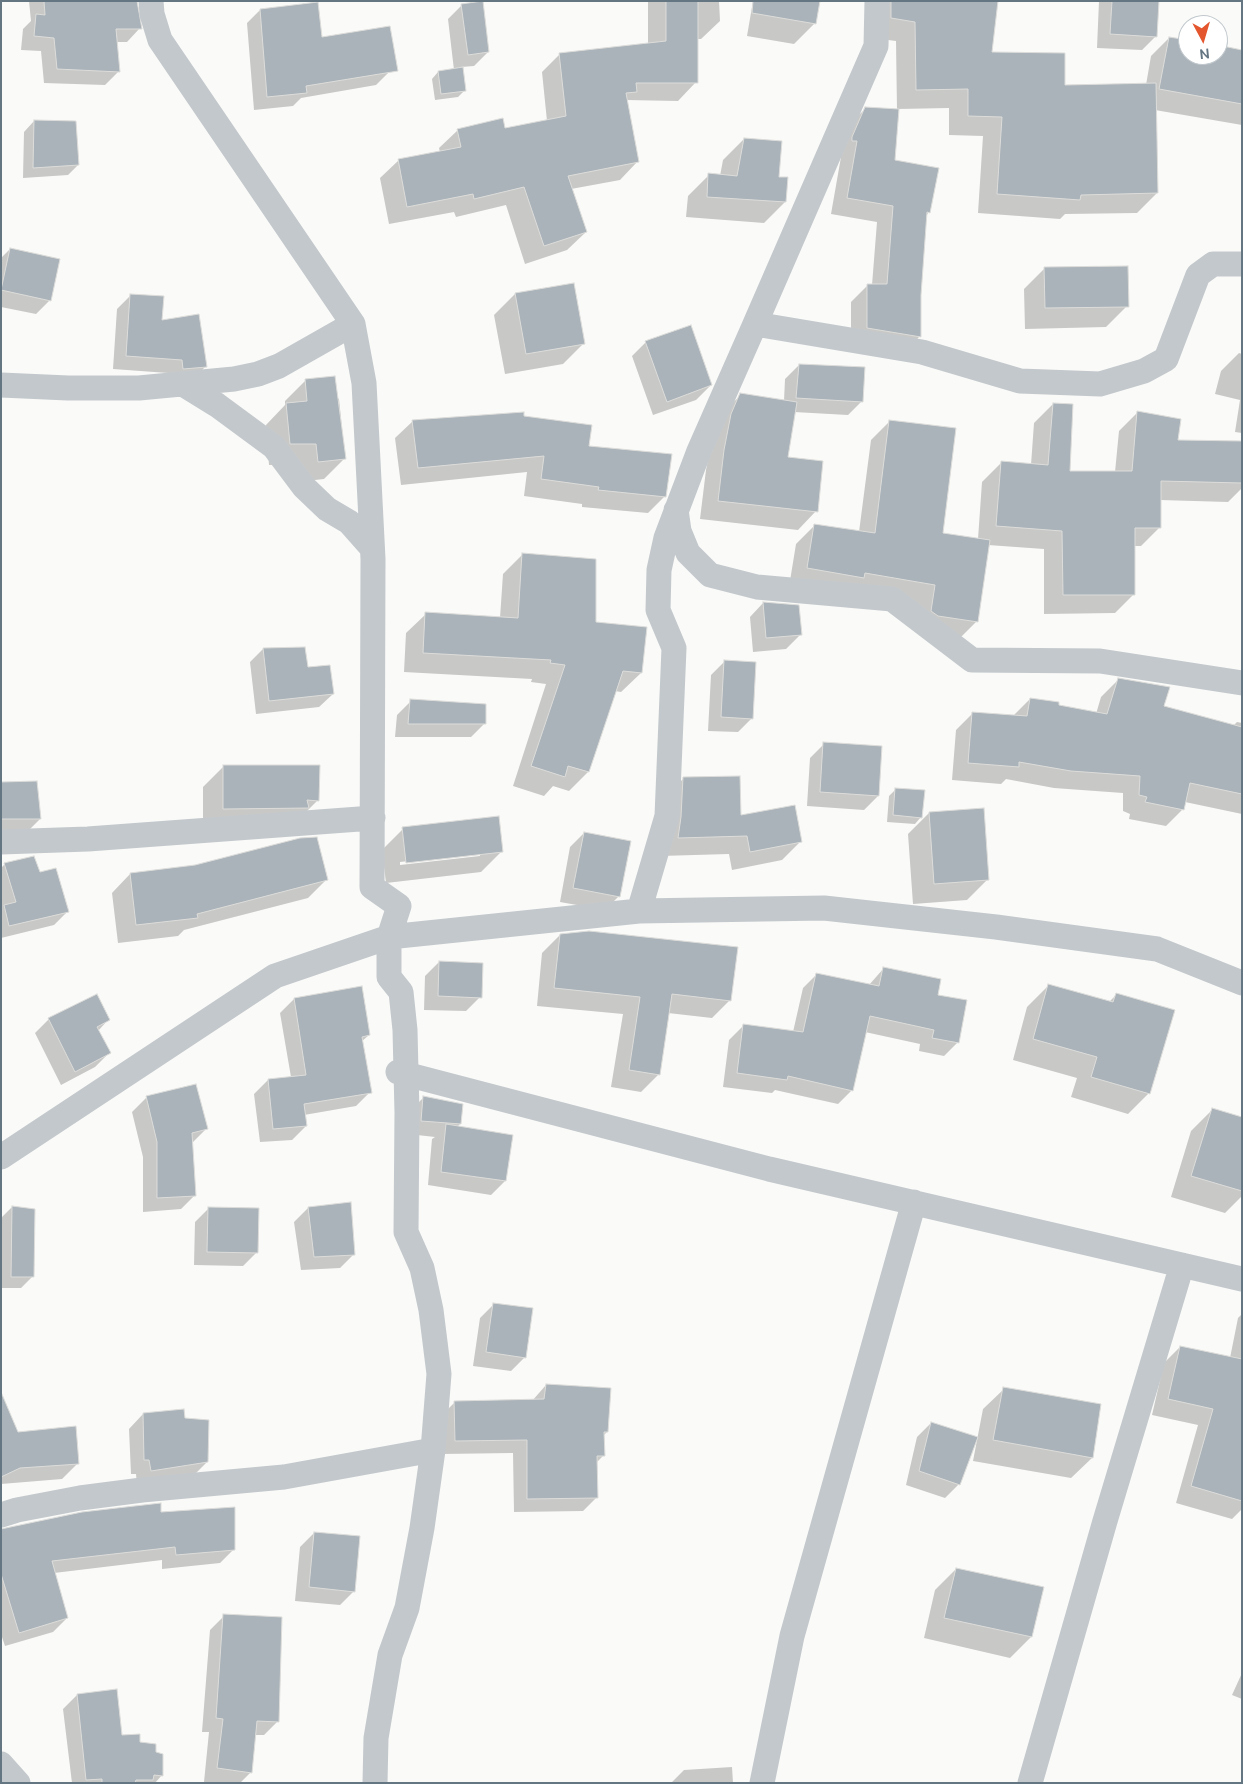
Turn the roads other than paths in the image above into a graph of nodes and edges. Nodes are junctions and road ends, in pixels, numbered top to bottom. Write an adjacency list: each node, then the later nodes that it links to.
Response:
1 (151, 1): 4 (street)
2 (877, 1): 5 (street)
3 (1242, 264): 5 (street)
4 (353, 324): 6 (street); 9 (street)
5 (755, 324): 8 (street)
6 (182, 384): 7 (street); 9 (street)
7 (1, 385)
8 (676, 510): 10 (street); 13 (street)
9 (372, 548): 11 (street)
10 (1242, 683)
11 (373, 818): 12 (street); 14 (street)
12 (1, 842)
13 (639, 911): 14 (street); 15 (street)
14 (389, 937): 16 (street); 17 (street)
15 (1242, 983)
16 (402, 1073): 18 (street); 21 (street)
17 (1, 1157)
18 (914, 1202): 19 (street); 26 (street)
19 (1182, 1265): 20 (street); 27 (street)
20 (1242, 1279)
21 (433, 1450): 22 (street); 25 (street)
22 (1, 1515)
23 (1, 1764): 24 (street)
24 (18, 1783)
25 (375, 1783)
26 (762, 1783)
27 (1030, 1783)

